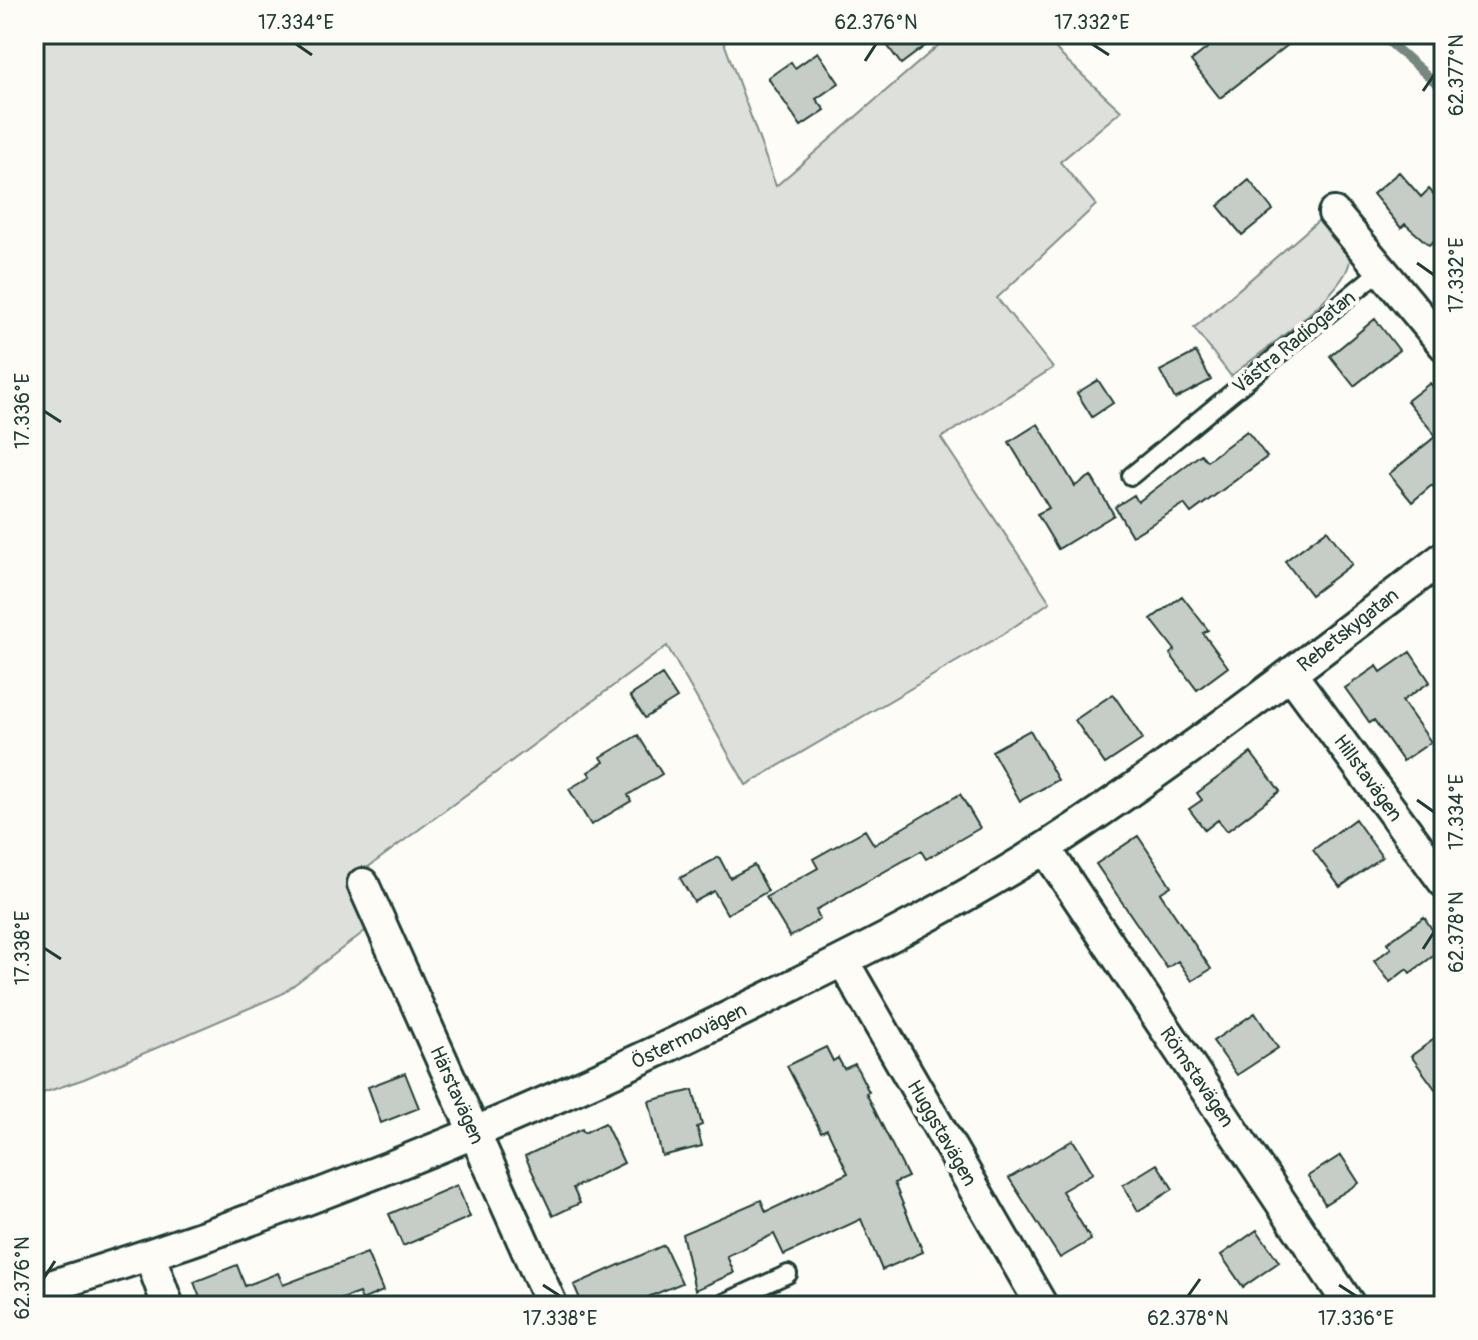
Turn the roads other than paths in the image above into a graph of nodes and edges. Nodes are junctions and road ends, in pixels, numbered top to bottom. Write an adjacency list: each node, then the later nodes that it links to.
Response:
1 (1334, 213): 2 (street)
2 (1381, 270): 3 (street); 4 (lane, Västra Radiogatan)
3 (1444, 345)
4 (1131, 476)
5 (1444, 557): 6 (street, Rebetskygatan)
6 (1291, 674): 7 (street, Östermovägen); 8 (street, Hillstavägen)
7 (1045, 848): 10 (street, Östermovägen); 19 (street, Römstavägen)
8 (1444, 882)
9 (363, 884): 11 (street, Härstavägen)
10 (843, 961): 11 (street, Östermovägen); 18 (street, Huggstavägen)
11 (475, 1135): 12 (street, Östermovägen); 16 (street, Härstavägen)
12 (150, 1256): 14 (street, Östermovägen); 15 (street)
13 (788, 1274): 17 (lane)
14 (34, 1291)
15 (168, 1306)
16 (552, 1306)
17 (717, 1306)
18 (1042, 1306)
19 (1350, 1306)

